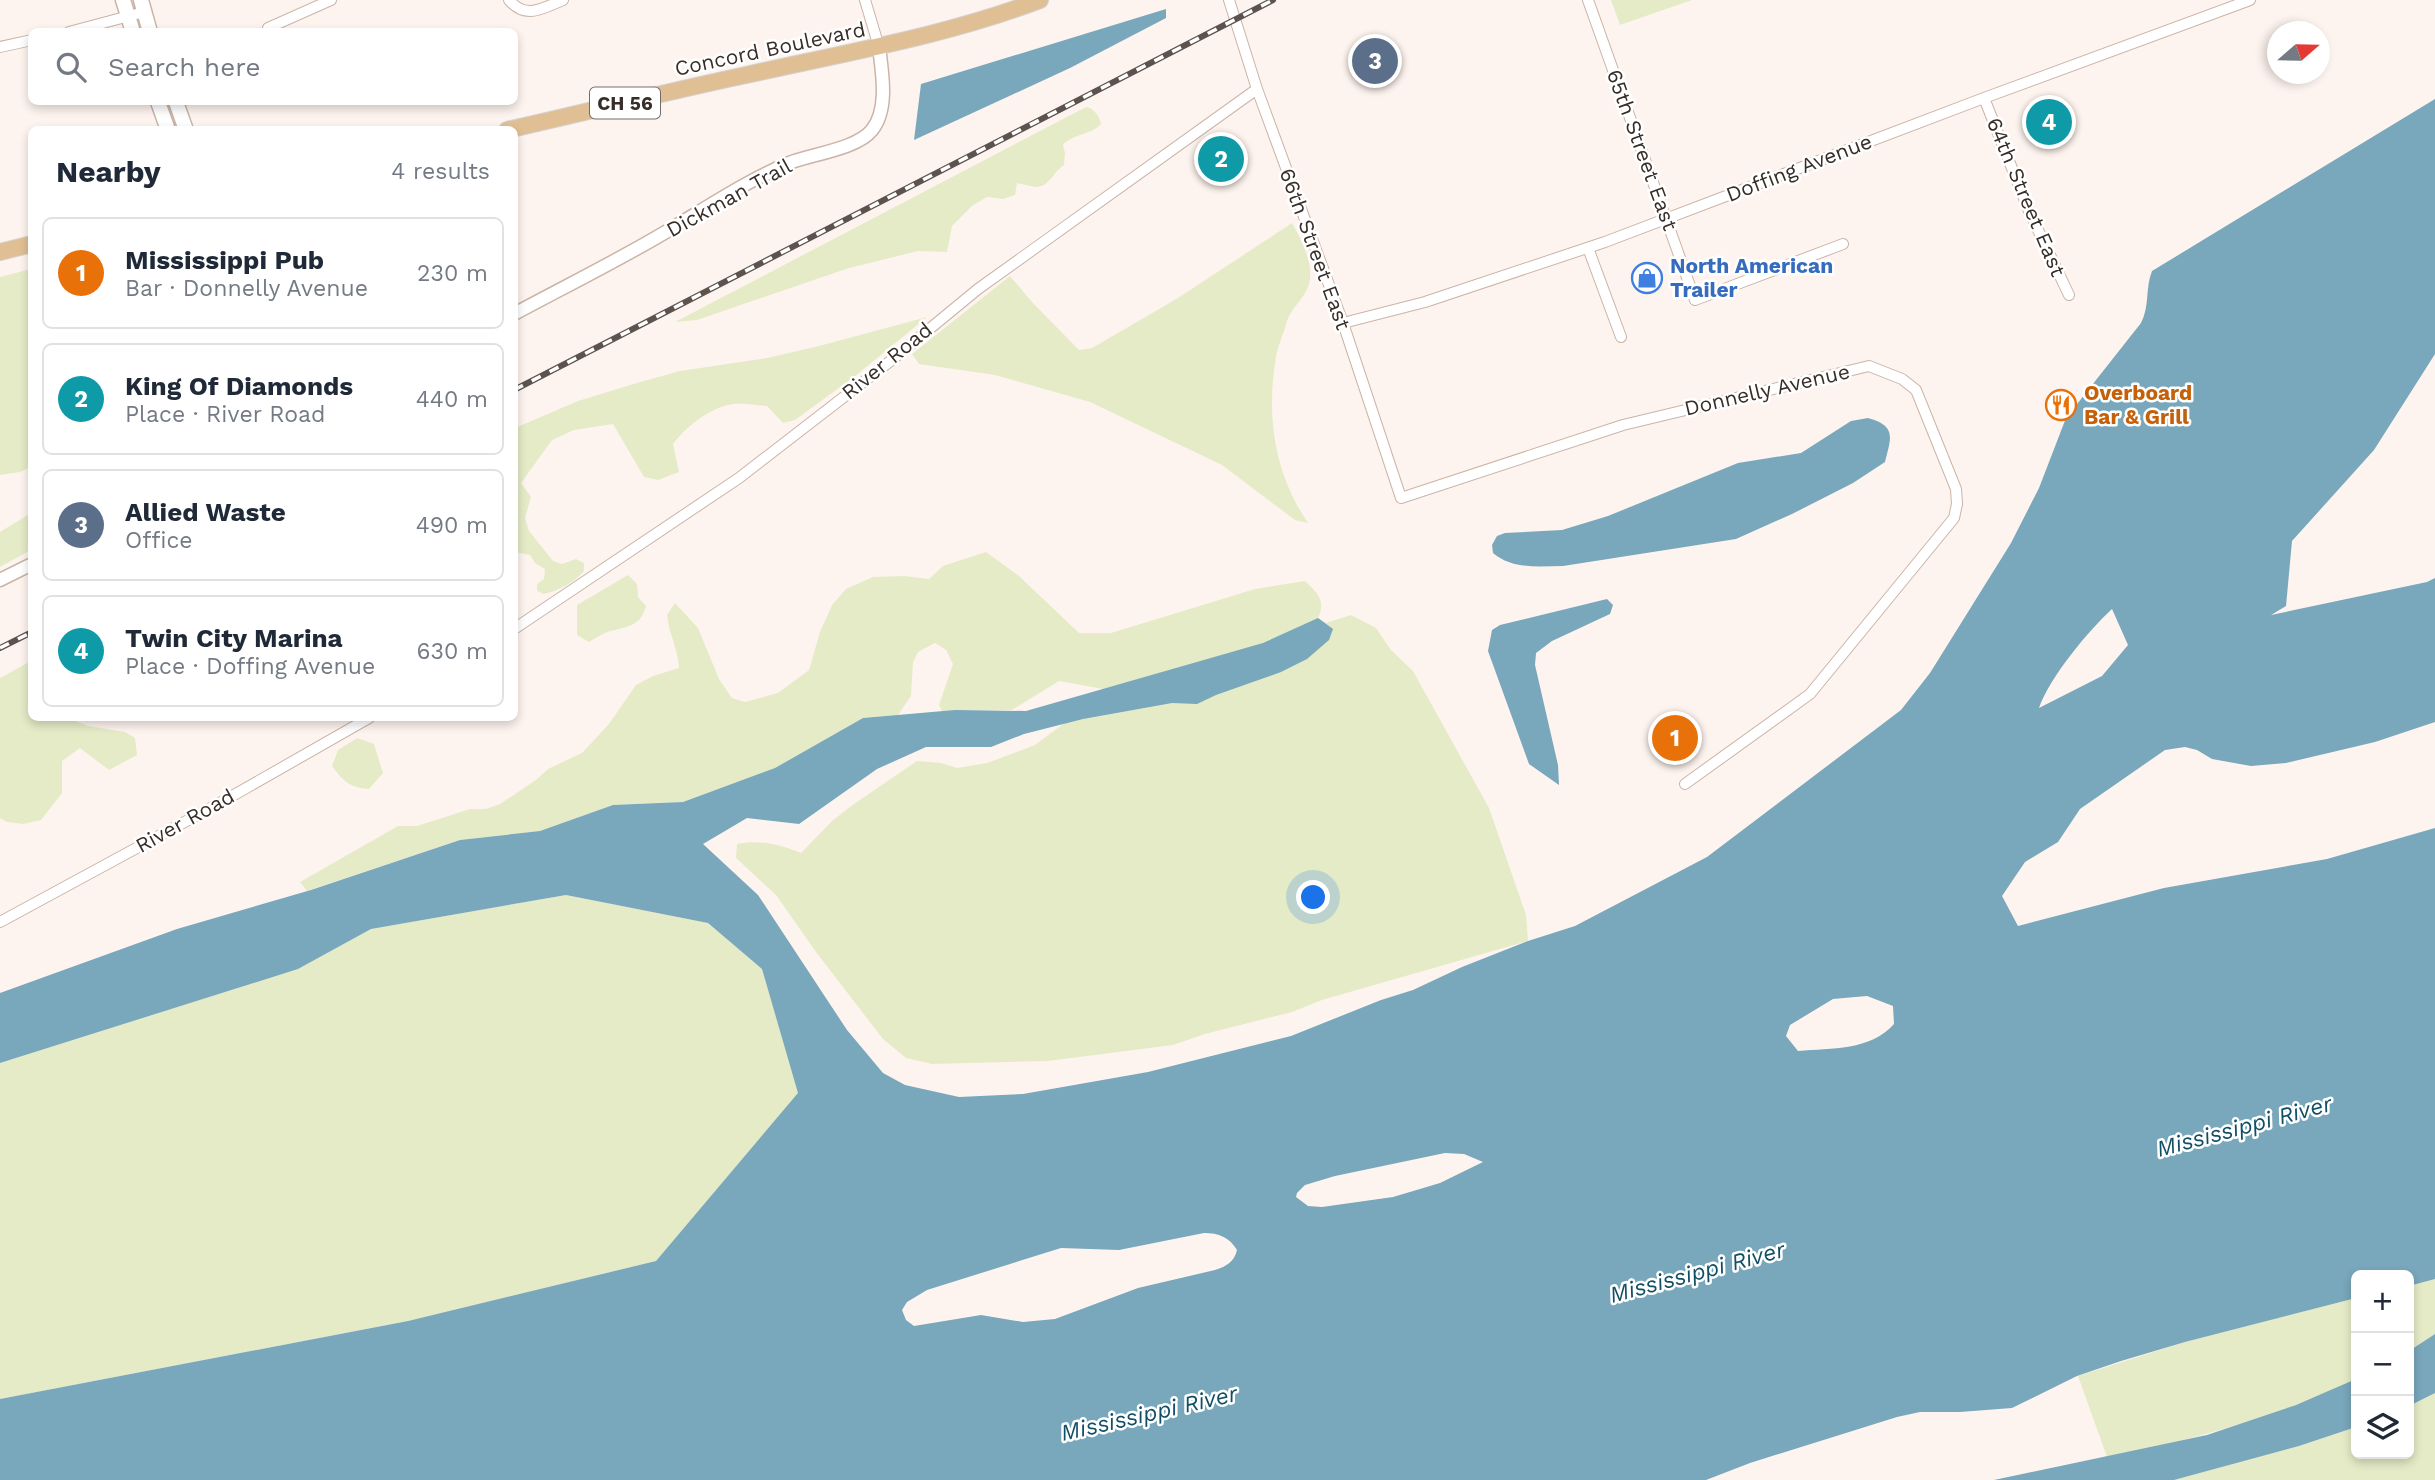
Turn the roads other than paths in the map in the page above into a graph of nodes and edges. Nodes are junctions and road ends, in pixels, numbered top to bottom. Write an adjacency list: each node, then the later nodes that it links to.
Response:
1 (123, 0): 11 (main road)
2 (331, 0): 14 (street)
3 (563, 0): 9 (street)
4 (865, 0): 17 (street)
5 (1040, 0): 17 (main road, Concord Boulevard / CH 56)
6 (1229, 0): 18 (street, 66th Street East)
7 (1588, 0): 25 (street, 65th Street East)
8 (2250, 0): 19 (street, Doffing Avenue)
9 (513, 4)
10 (142, 6): 11 (street); 13 (main road)
11 (131, 25): 12 (street)
12 (104, 28)
13 (149, 28)
14 (268, 28)
15 (28, 41): 16 (street)
16 (0, 47)
17 (880, 47): 24 (main road, Concord Boulevard / CH 56); 31 (street, Dickman Trail)
18 (1257, 89): 32 (street, 66th Street East); 37 (street, River Road)
19 (1984, 98): 25 (street, Doffing Avenue); 30 (street, 64th Street East)
20 (159, 105): 22 (main road)
21 (177, 105): 23 (main road)
22 (167, 126)
23 (185, 126)
24 (518, 127)
25 (1665, 218): 26 (street, 65th Street East); 28 (street, Doffing Avenue)
26 (1843, 244)
27 (28, 245): 29 (main road)
28 (1588, 248): 32 (street, Doffing Avenue); 33 (street)
29 (0, 252)
30 (2069, 295)
31 (518, 312)
32 (1343, 323): 34 (street, 66th Street East)
33 (1621, 337)
34 (1401, 498): 39 (street, Donnelly Avenue)
35 (28, 566): 36 (street)
36 (0, 580)
37 (518, 626)
38 (364, 721): 40 (street, River Road)
39 (1685, 784)
40 (0, 922)

